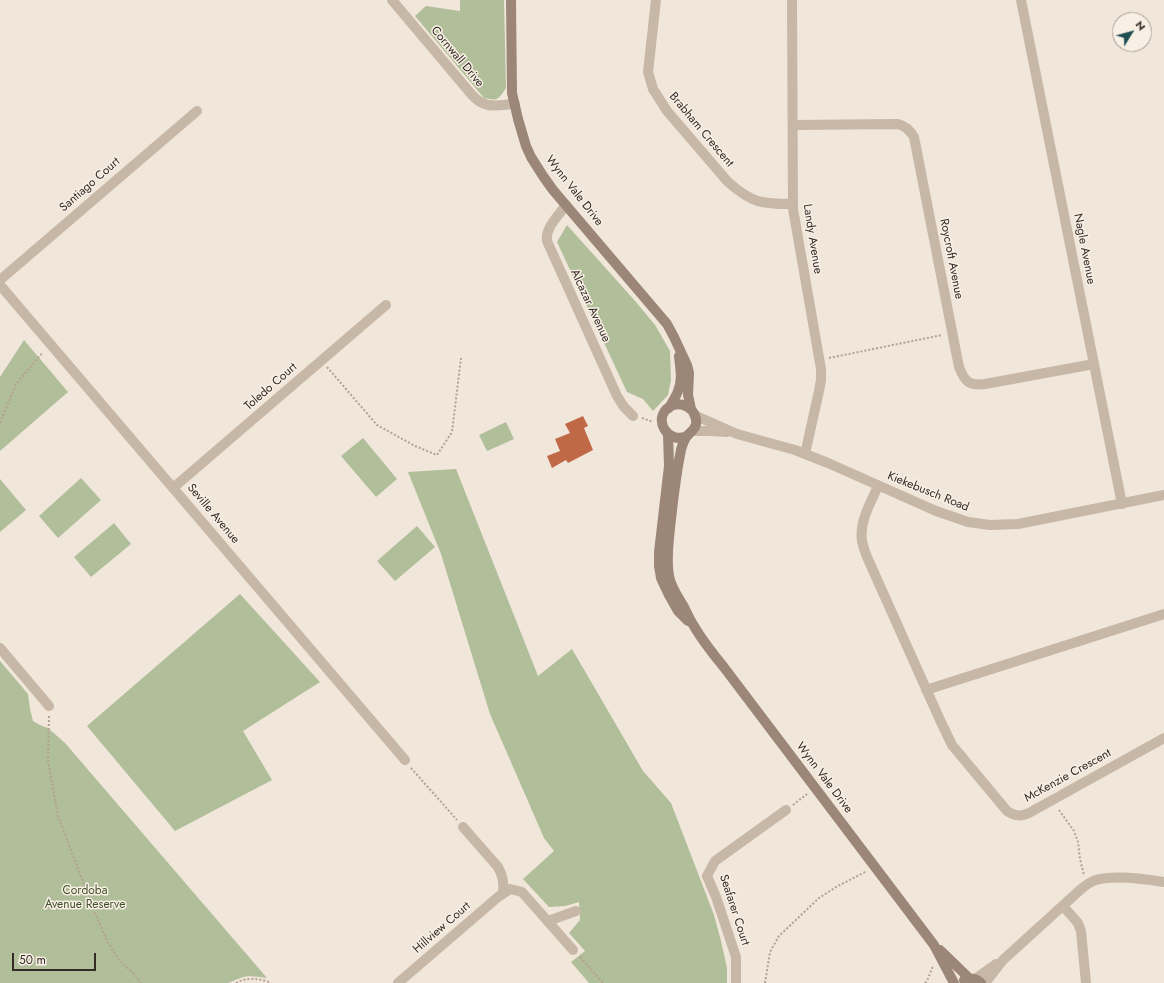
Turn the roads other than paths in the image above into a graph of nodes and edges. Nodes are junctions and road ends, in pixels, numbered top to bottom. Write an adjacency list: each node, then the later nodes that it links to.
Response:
1 (392, 0): 6 (street, Cornwall Drive)
2 (511, 0): 6 (main road, Wynn Vale Drive)
3 (656, 0): 9 (street, Brabham Crescent)
4 (792, 0): 8 (street, Landy Avenue)
5 (1021, 0): 15 (street, Nagle Avenue)
6 (515, 104): 10 (main road, Wynn Vale Drive)
7 (197, 111): 11 (street, Santiago Court)
8 (793, 125): 9 (street, Landy Avenue); 15 (street, Roycroft Avenue)
9 (793, 204): 22 (street, Landy Avenue)
10 (566, 205): 14 (main road, Wynn Vale Drive); 18 (street, Alcazar Avenue)
11 (0, 280)
12 (0, 285): 24 (street, Seville Avenue)
13 (386, 305): 24 (street, Toledo Court)
14 (679, 348): 16 (main road, Wynn Vale Drive); 17 (main road, Wynn Vale Drive)
15 (1094, 364): 26 (street, Nagle Avenue)
16 (669, 408): 17 (main road); 19 (main road)
17 (692, 412): 20 (main road); 21 (street, Kiekebusch Road)
18 (633, 416)
19 (665, 429): 20 (main road); 28 (main road, Wynn Vale Drive)
20 (690, 433): 21 (street, Kiekebusch Road); 28 (main road, Wynn Vale Drive)
21 (737, 434): 22 (street, Kiekebusch Road)
22 (805, 454): 23 (street, Kiekebusch Road)
23 (878, 486): 26 (street, Kiekebusch Road); 30 (street, McKenzie Crescent)
24 (173, 488): 33 (street, Seville Avenue)
25 (1164, 495): 26 (street, Kiekebusch Road)
26 (1122, 504)
27 (1164, 614): 30 (street)
28 (694, 626): 41 (main road, Wynn Vale Drive)
29 (0, 648): 31 (street)
30 (926, 690): 32 (street, McKenzie Crescent)
31 (49, 706)
32 (1164, 738)
33 (405, 760)
34 (786, 810): 46 (street, Seafarer Court)
35 (463, 828): 37 (street)
36 (1164, 882): 38 (street)
37 (503, 894): 40 (street); 45 (street, Hillview Court)
38 (1063, 906): 43 (street); 50 (street)
39 (576, 911): 40 (street)
40 (548, 921): 42 (street)
41 (936, 949): 44 (main road, Wynn Vale Drive); 47 (main road, Wynn Vale Drive)
42 (573, 950)
43 (1003, 960): 44 (street); 49 (street)
44 (975, 980): 48 (main road)
45 (398, 983)
46 (736, 983)
47 (954, 983)
48 (959, 983)
49 (985, 983)
50 (1086, 983)

